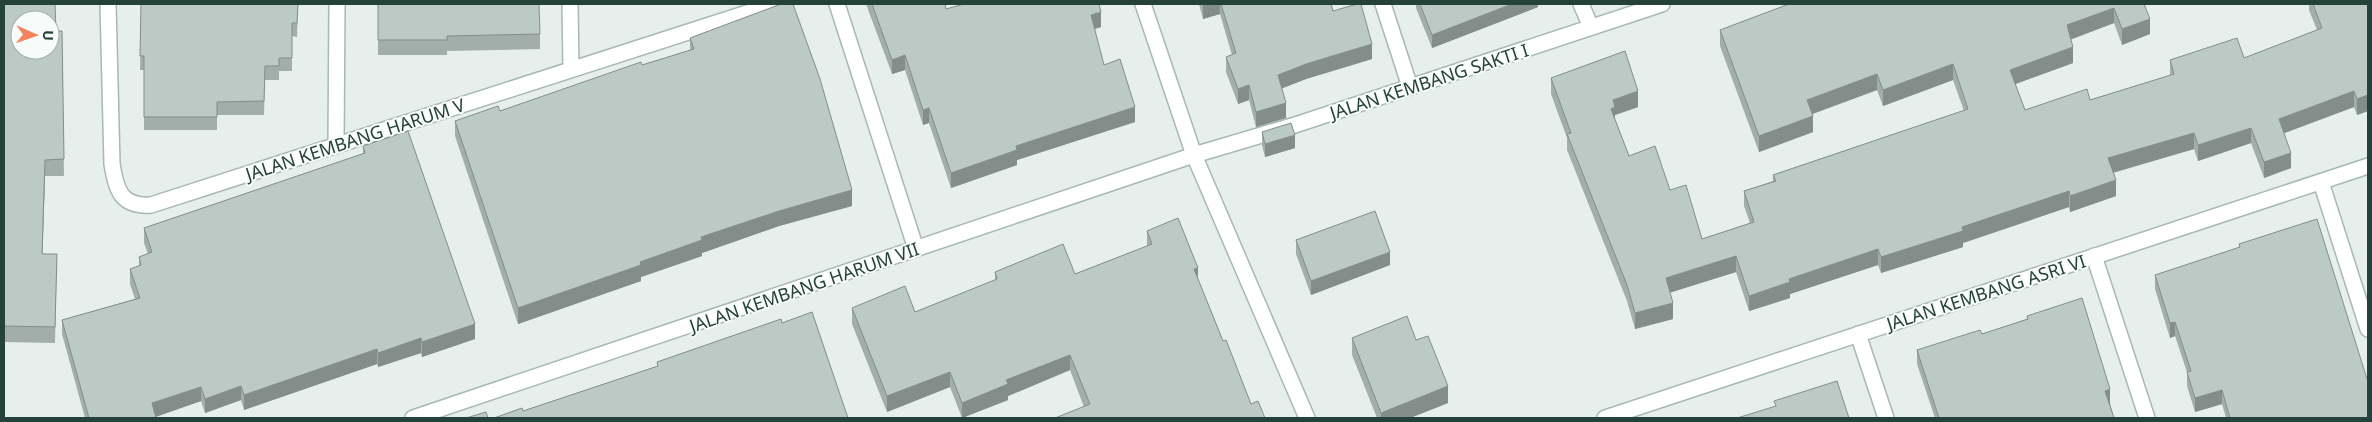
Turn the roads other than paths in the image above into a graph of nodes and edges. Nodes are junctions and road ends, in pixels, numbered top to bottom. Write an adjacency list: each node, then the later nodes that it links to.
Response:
1 (108, 4): 13 (street, JALAN KEMBANG HARUM V)
2 (337, 4): 13 (street)
3 (570, 4): 11 (street)
4 (775, 4): 11 (street, JALAN KEMBANG HARUM V)
5 (837, 4): 17 (street)
6 (1144, 4): 14 (street)
7 (1383, 4): 12 (street)
8 (1581, 4): 10 (street)
9 (1662, 4): 10 (street, JALAN KEMBANG SAKTI I)
10 (1591, 27): 12 (street, JALAN KEMBANG SAKTI I)
11 (571, 69): 13 (street, JALAN KEMBANG HARUM V)
12 (1410, 87): 14 (street, JALAN KEMBANG SAKTI I)
13 (336, 144)
14 (1194, 155): 17 (street, JALAN KEMBANG HARUM VII); 23 (street)
15 (2368, 166): 16 (street, JALAN KEMBANG ASRI VI)
16 (2321, 182): 18 (street, JALAN KEMBANG ASRI VI); 19 (street)
17 (916, 249): 22 (street, JALAN KEMBANG HARUM VII)
18 (2094, 256): 20 (street, JALAN KEMBANG ASRI VI); 25 (street)
19 (2368, 329)
20 (1858, 334): 21 (street, JALAN KEMBANG ASRI VI); 24 (street)
21 (1612, 417)
22 (413, 418)
23 (1307, 418)
24 (1886, 418)
25 (2147, 418)

